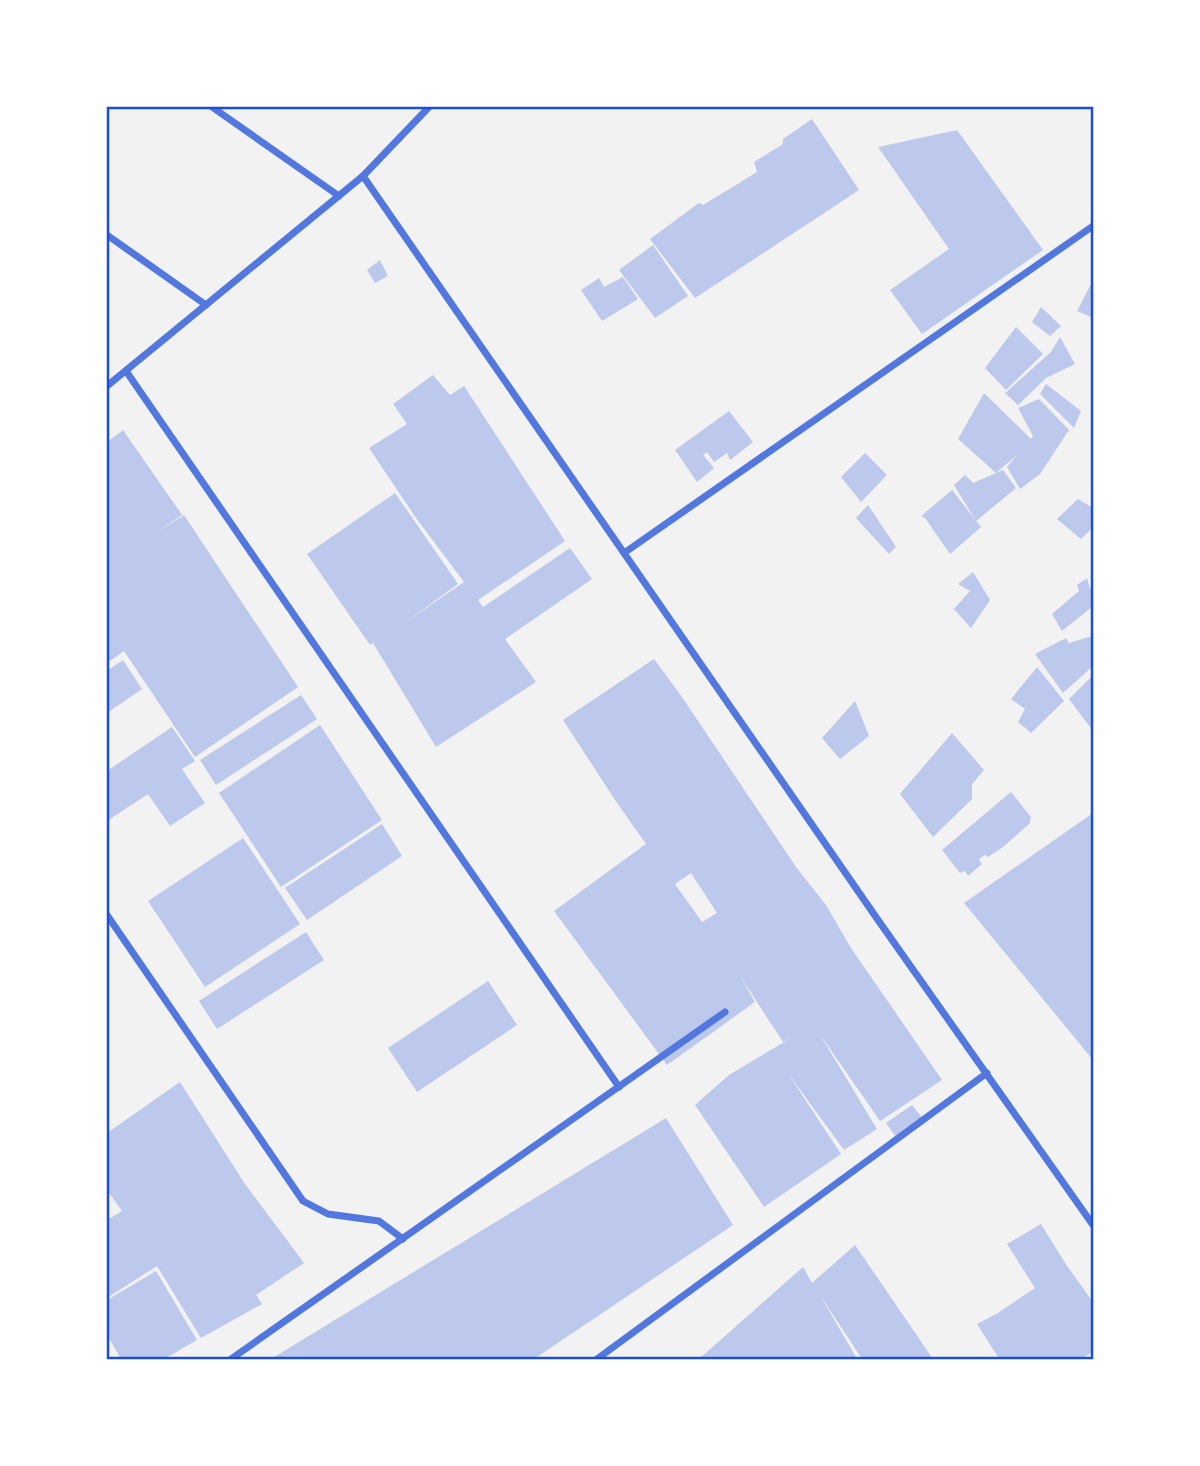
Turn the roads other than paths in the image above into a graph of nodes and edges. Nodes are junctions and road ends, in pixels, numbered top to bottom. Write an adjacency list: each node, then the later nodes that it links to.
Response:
1 (212, 107): 4 (street)
2 (429, 107): 3 (street)
3 (363, 176): 4 (street); 10 (street)
4 (339, 196): 7 (street)
5 (1093, 226): 10 (street)
6 (107, 235): 7 (street)
7 (206, 305): 8 (street)
8 (126, 371): 9 (street); 14 (street)
9 (107, 386)
10 (624, 553): 13 (street)
11 (107, 915): 16 (street)
12 (725, 1012): 14 (street)
13 (987, 1073): 15 (street); 18 (street)
14 (619, 1087): 16 (street)
15 (1093, 1225)
16 (403, 1239): 17 (street)
17 (231, 1359)
18 (597, 1359)

